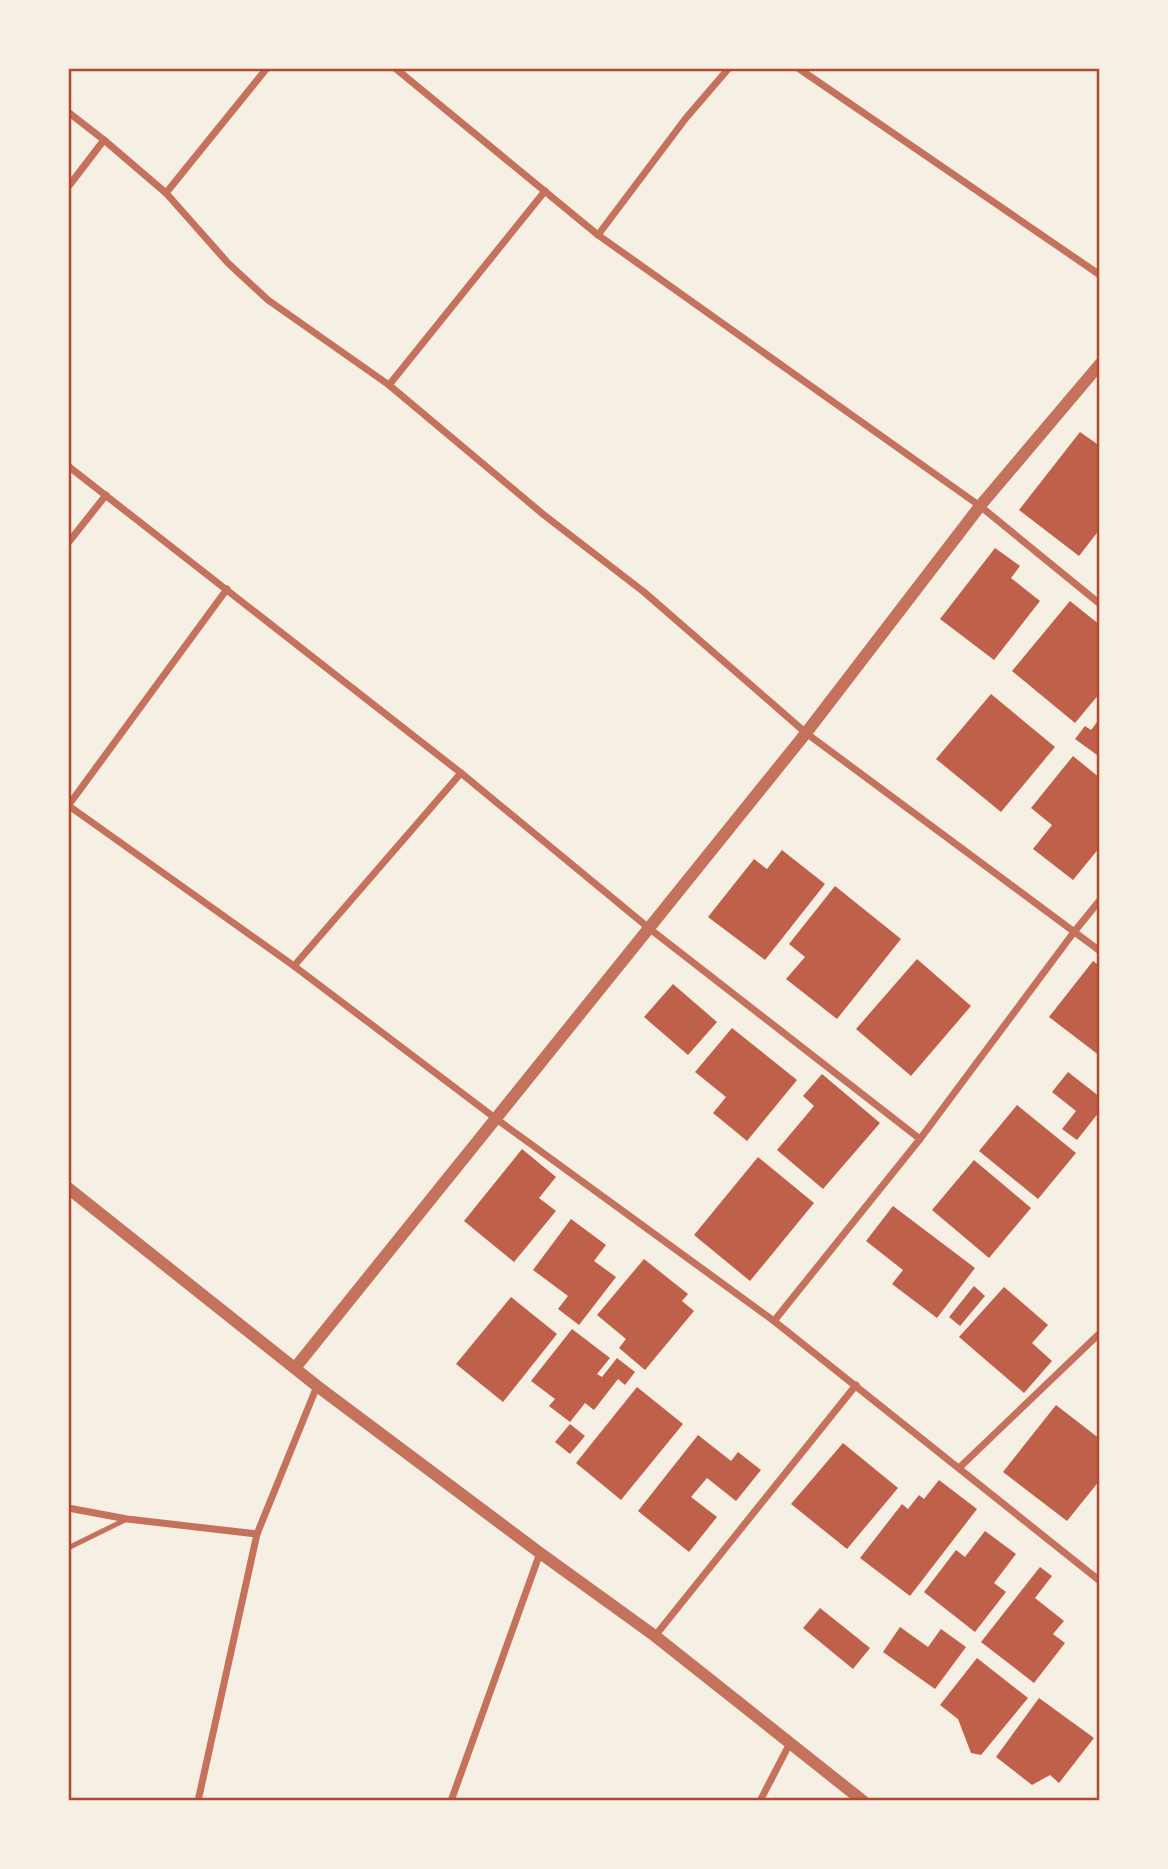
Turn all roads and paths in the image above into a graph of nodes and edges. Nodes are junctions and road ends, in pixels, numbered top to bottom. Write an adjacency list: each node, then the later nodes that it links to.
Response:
1 (267, 68): 9 (street)
2 (395, 68): 8 (street)
3 (729, 68): 10 (street)
4 (798, 68): 11 (street)
5 (68, 112): 6 (street)
6 (104, 140): 7 (street); 9 (street)
7 (68, 187)
8 (545, 191): 10 (street); 13 (street)
9 (166, 193): 13 (street)
10 (597, 235): 16 (street)
11 (1100, 275)
12 (1100, 364): 16 (street)
13 (389, 385): 20 (street)
14 (68, 466): 15 (street)
15 (106, 495): 17 (street); 18 (street)
16 (980, 506): 19 (street); 20 (street)
17 (68, 543)
18 (227, 589): 21 (street); 22 (street)
19 (1100, 604)
20 (806, 733): 24 (street); 25 (street)
21 (461, 773): 24 (street); 27 (street)
22 (68, 806): 27 (street)
23 (1100, 900): 25 (street)
24 (650, 929): 28 (street); 29 (street)
25 (1074, 932): 26 (street); 29 (street)
26 (1100, 951)
27 (293, 966): 28 (street)
28 (495, 1118): 31 (street); 33 (street)
29 (920, 1139): 31 (street)
30 (68, 1188): 33 (street)
31 (774, 1321): 34 (street)
32 (1100, 1333): 36 (street)
33 (295, 1368): 35 (street)
34 (856, 1385): 36 (street); 43 (street)
35 (317, 1386): 39 (street); 41 (street)
36 (959, 1468): 42 (street)
37 (68, 1508): 38 (street)
38 (127, 1519): 39 (street); 40 (lane)
39 (257, 1534): 45 (street)
40 (68, 1548)
41 (540, 1553): 43 (street); 46 (street)
42 (1100, 1581)
43 (655, 1636): 44 (street)
44 (790, 1743): 47 (street); 48 (street)
45 (198, 1801)
46 (451, 1801)
47 (760, 1801)
48 (863, 1801)

